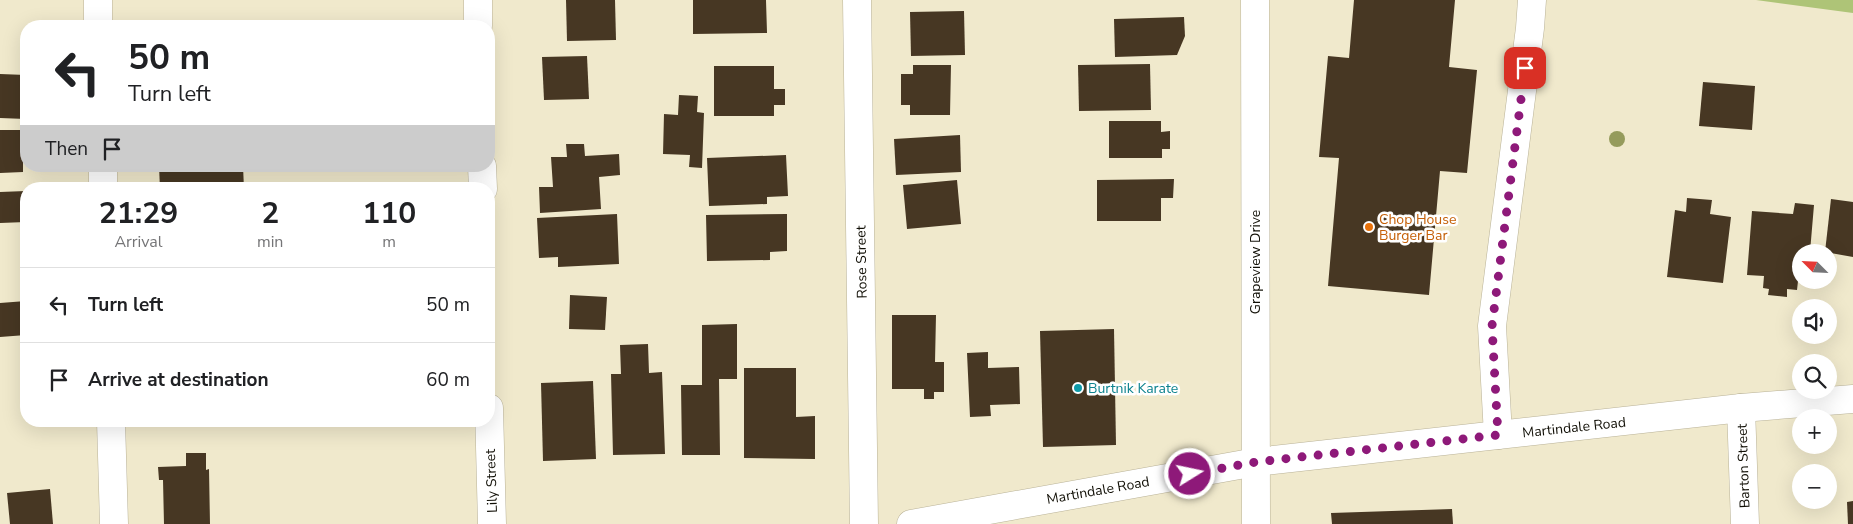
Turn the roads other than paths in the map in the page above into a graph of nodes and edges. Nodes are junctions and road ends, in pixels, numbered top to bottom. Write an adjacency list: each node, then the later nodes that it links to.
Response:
1 (98, 0): 6 (street)
2 (478, 0): 7 (street)
3 (857, 0): 16 (street, Rose Street)
4 (1255, 0): 13 (street, Grapeview Drive)
5 (1532, 0): 12 (street)
6 (98, 20)
7 (478, 20)
8 (1853, 399): 9 (street, Martindale Road)
9 (1741, 408): 12 (street, Martindale Road); 19 (street, Barton Street)
10 (111, 427): 14 (street)
11 (489, 427): 15 (street, Lily Street)
12 (1498, 435): 13 (street, Martindale Road)
13 (1256, 462): 17 (street, Martindale Road); 18 (street, Grapeview Drive)
14 (114, 524)
15 (492, 524)
16 (864, 524)
17 (911, 524)
18 (1256, 524)
19 (1745, 524)

